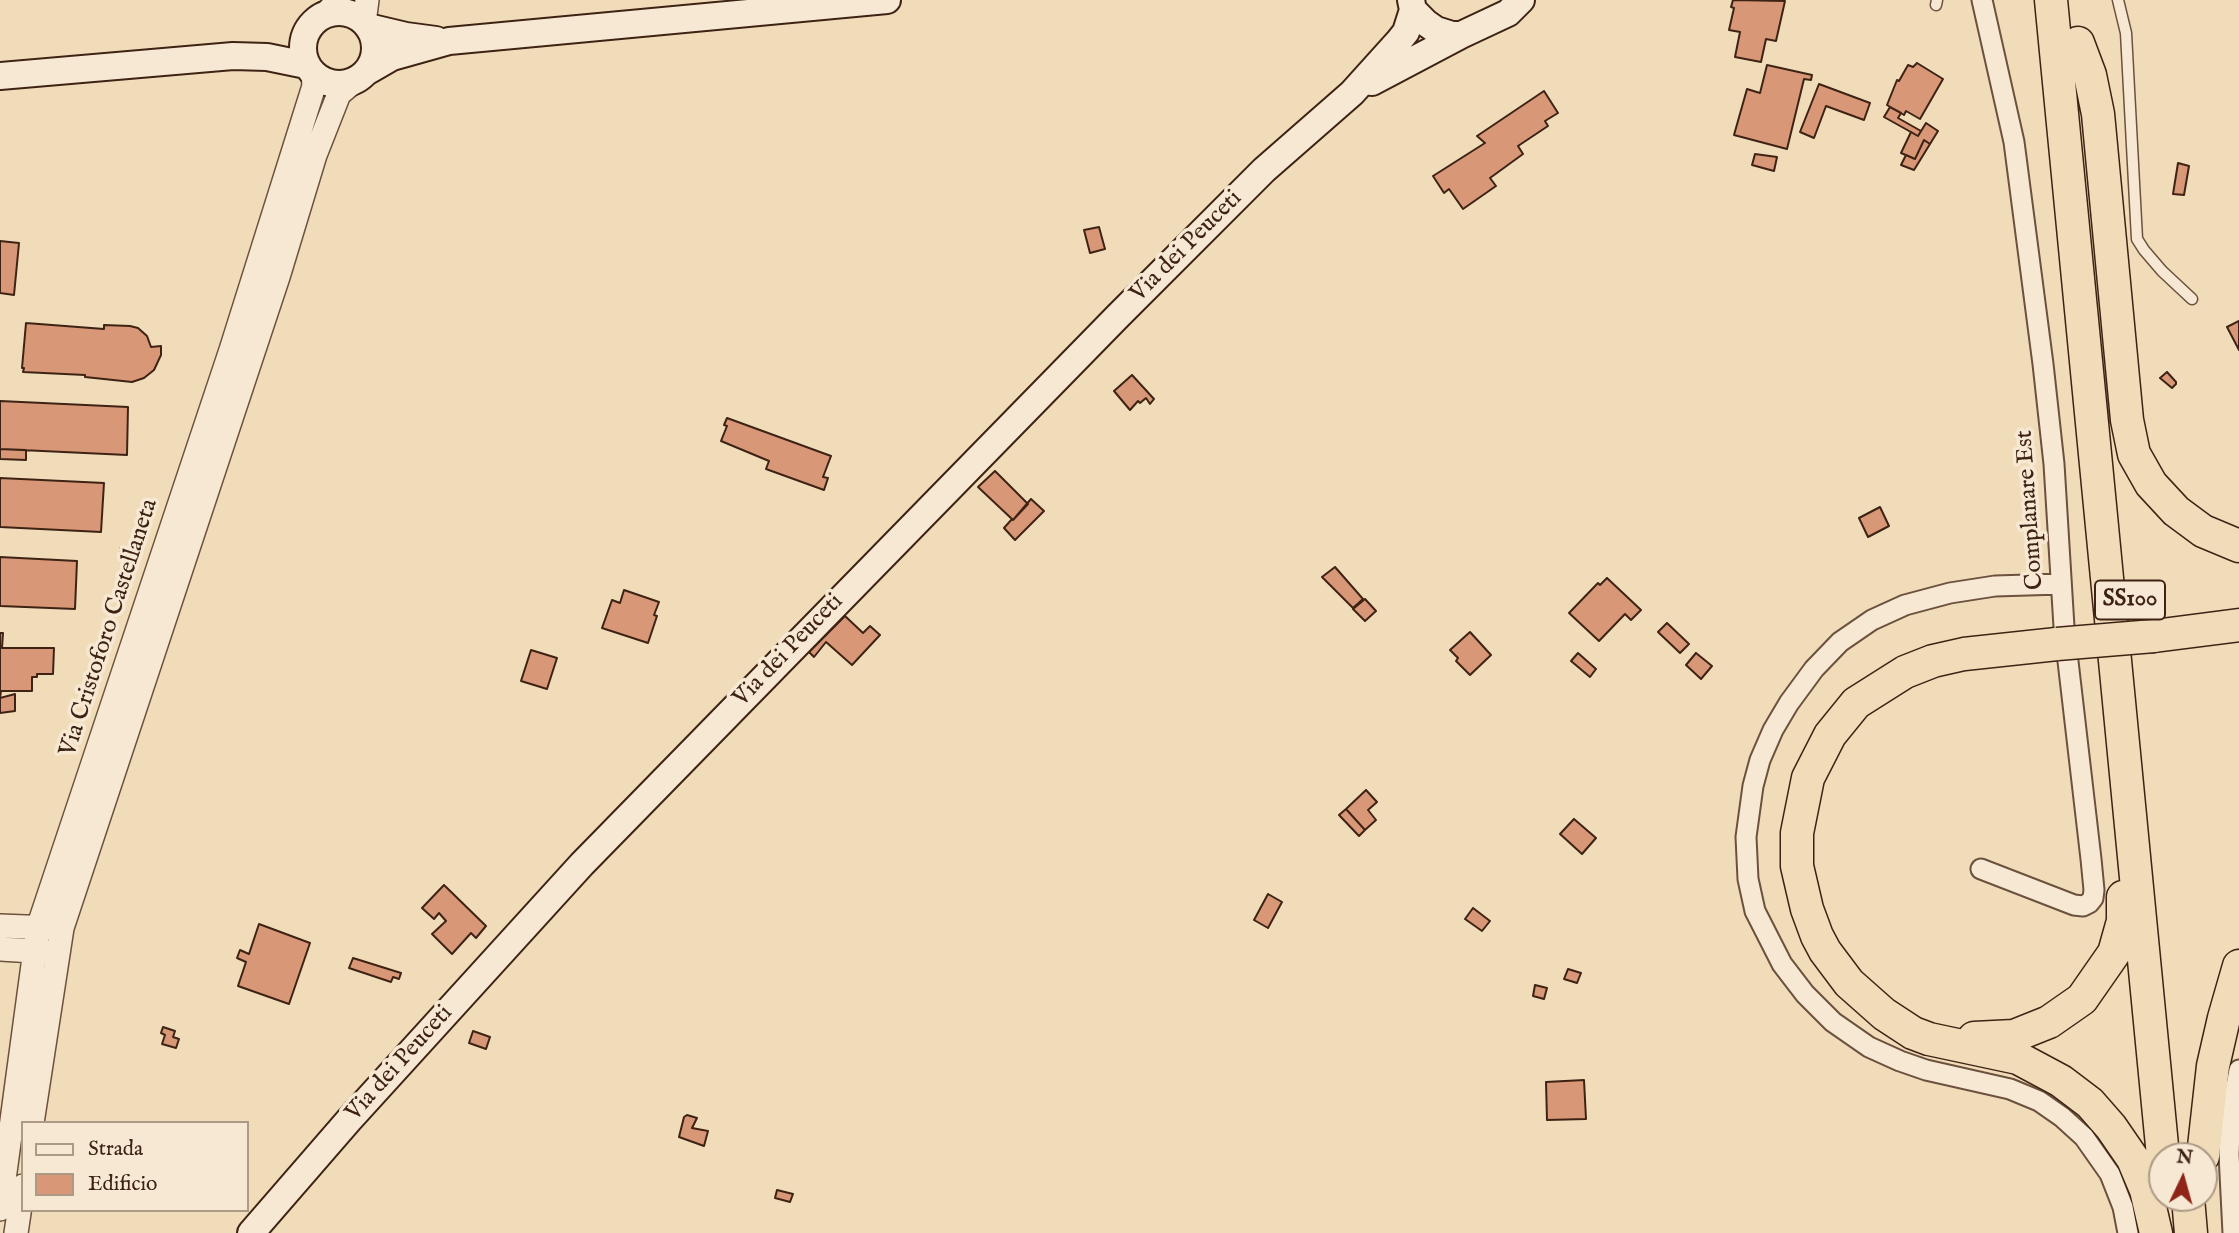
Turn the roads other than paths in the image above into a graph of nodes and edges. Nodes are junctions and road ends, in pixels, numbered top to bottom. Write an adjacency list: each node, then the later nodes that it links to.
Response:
1 (887, 0): 12 (main road)
2 (1542, 0): 8 (main road, Via dei Peuceti)
3 (1982, 0): 24 (street, Complanare Est)
4 (2052, 0): 13 (highway, SS100)
5 (2074, 0): 13 (highway, SS100)
6 (2118, 0): 21 (lane)
7 (1411, 4): 11 (main road); 20 (main road, Via dei Peuceti)
8 (1515, 7): 11 (main road, Via dei Peuceti)
9 (323, 15): 10 (main road); 14 (main road); 16 (main road)
10 (366, 17): 12 (main road); 18 (main road)
11 (1461, 35): 20 (main road, Via dei Peuceti)
12 (449, 41): 18 (main road)
13 (2067, 44): 22 (highway, SS100); 23 (highway, SS100); 37 (highway, SS100)
14 (233, 55): 16 (main road); 17 (main road)
15 (0, 61): 17 (street)
16 (310, 69): 18 (main road); 28 (street, Via Cristoforo Castellaneta)
17 (45, 72): 19 (main road)
18 (361, 75): 29 (street, Via Cristoforo Castellaneta)
19 (0, 76)
20 (1352, 93): 45 (main road, Via dei Peuceti)
21 (2192, 299)
22 (2096, 467): 33 (highway, SS100); 36 (highway, SS100)
23 (2239, 546)
24 (2061, 584): 26 (street, Complanare Est); 46 (street)
25 (2239, 625): 33 (highway, SS100, bridge)
26 (1981, 869)
27 (0, 926): 28 (street)
28 (38, 928): 29 (street); 31 (street, Via Cristoforo Castellaneta)
29 (62, 928): 31 (street, Via Cristoforo Castellaneta)
30 (0, 949): 31 (street)
31 (46, 951): 35 (street, Via Cristoforo Castellaneta); 40 (street, Via Cristoforo Castellaneta)
32 (2239, 966): 38 (highway)
33 (1897, 1023): 47 (highway, SS100)
34 (2239, 1070): 51 (street)
35 (32, 1121)
36 (2162, 1142)
37 (2183, 1142)
38 (2205, 1142)
39 (21, 1199): 44 (street)
40 (0, 1209)
41 (2168, 1212): 48 (highway)
42 (2190, 1212): 49 (highway)
43 (2205, 1212): 50 (highway)
44 (16, 1233)
45 (251, 1233)
46 (2128, 1233)
47 (2156, 1233)
48 (2170, 1233)
49 (2192, 1233)
50 (2207, 1233)
51 (2233, 1233)

